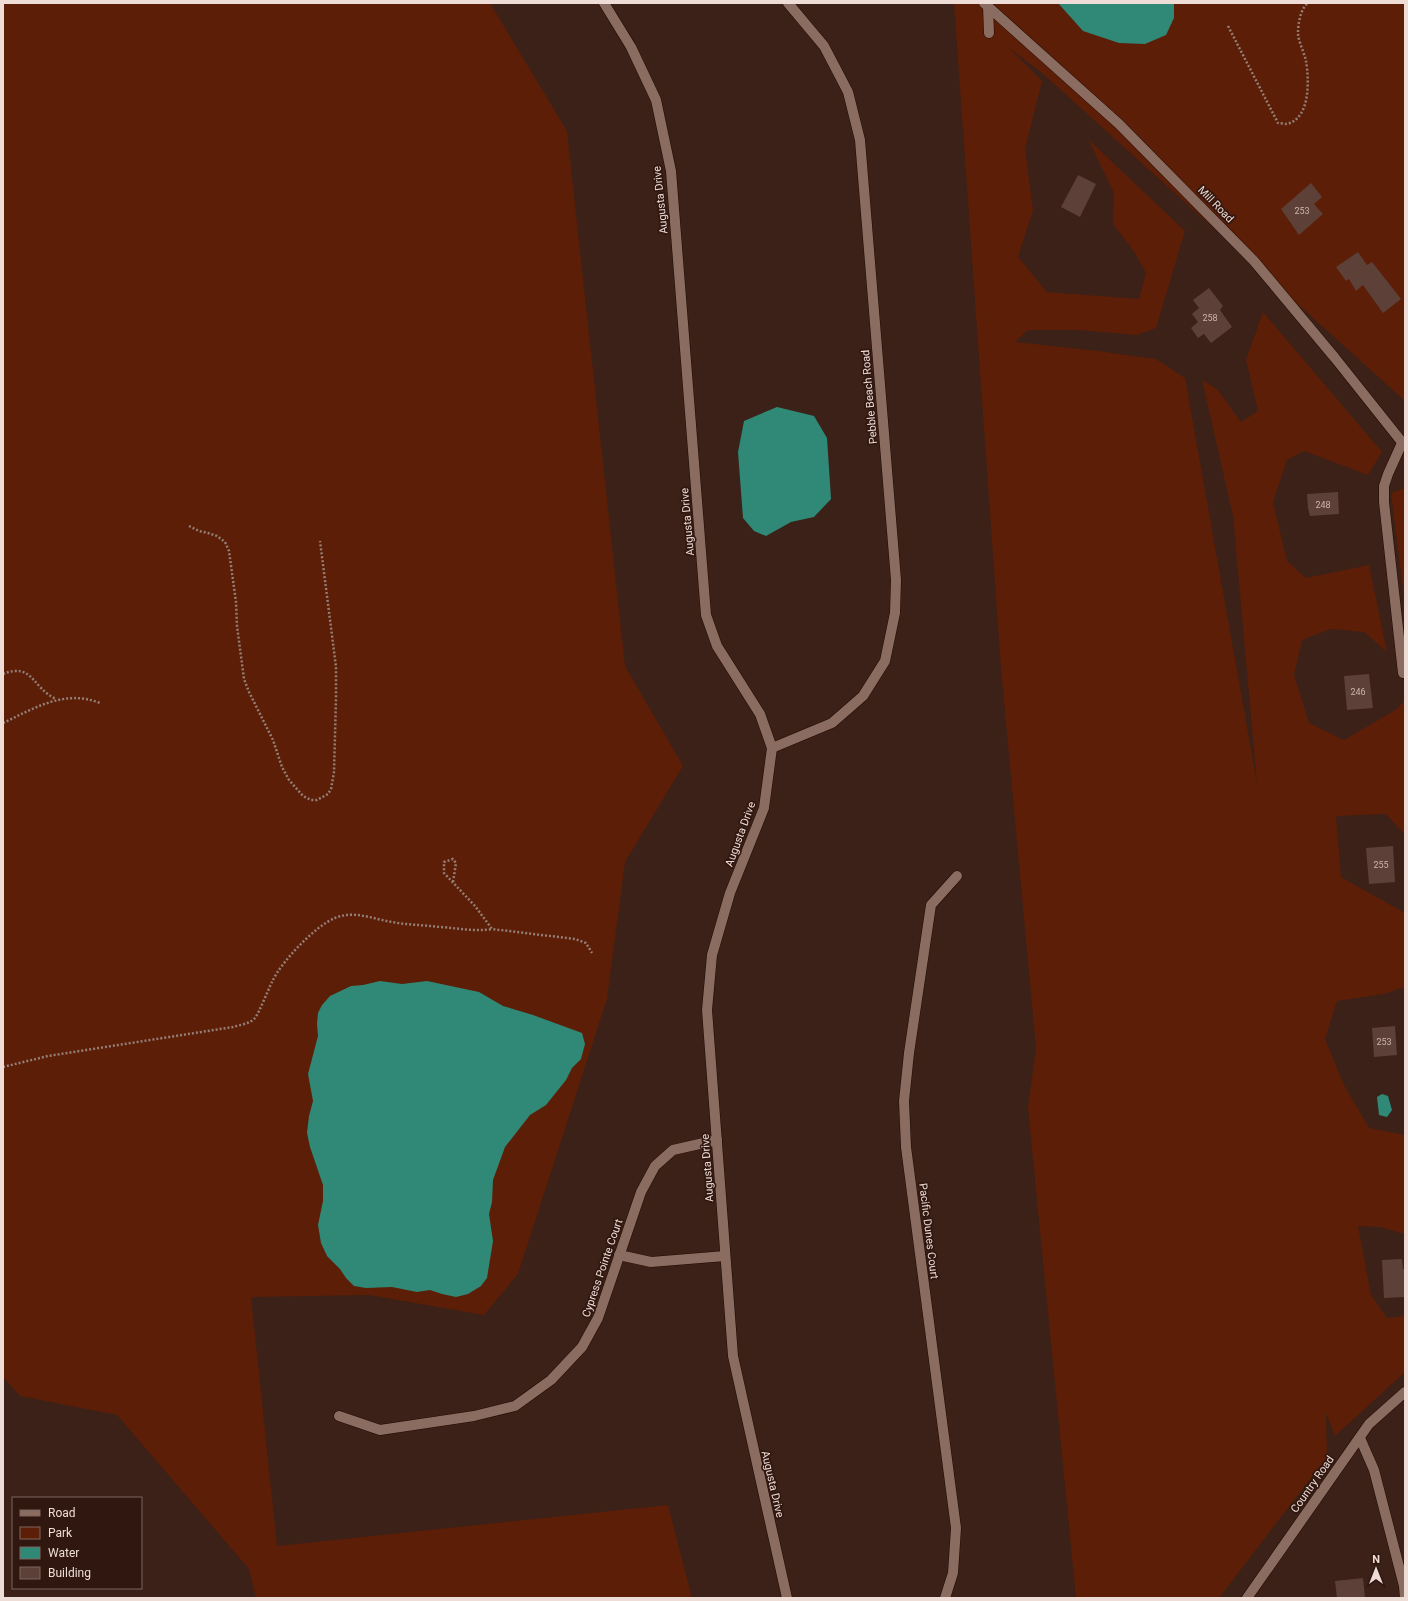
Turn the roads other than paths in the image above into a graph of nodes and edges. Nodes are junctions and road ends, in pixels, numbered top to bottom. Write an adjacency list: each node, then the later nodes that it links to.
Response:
1 (604, 3): 7 (street, Augusta Drive)
2 (788, 3): 7 (street, Pebble Beach Road)
3 (986, 5): 4 (street); 5 (street, Mill Road)
4 (989, 33)
5 (1404, 444): 6 (street)
6 (1403, 673)
7 (772, 748): 9 (street, Augusta Drive)
8 (957, 876): 16 (street, Pacific Dunes Court)
9 (717, 1140): 10 (street, Cypress Pointe Court); 11 (street, Augusta Drive)
10 (619, 1255): 11 (street); 13 (street, Cypress Pointe Court)
11 (725, 1256): 15 (street, Augusta Drive)
12 (1405, 1392): 14 (street, Country Road)
13 (339, 1416)
14 (1360, 1438): 17 (street, Country Road); 18 (street)
15 (788, 1598)
16 (945, 1598)
17 (1247, 1598)
18 (1405, 1598)

